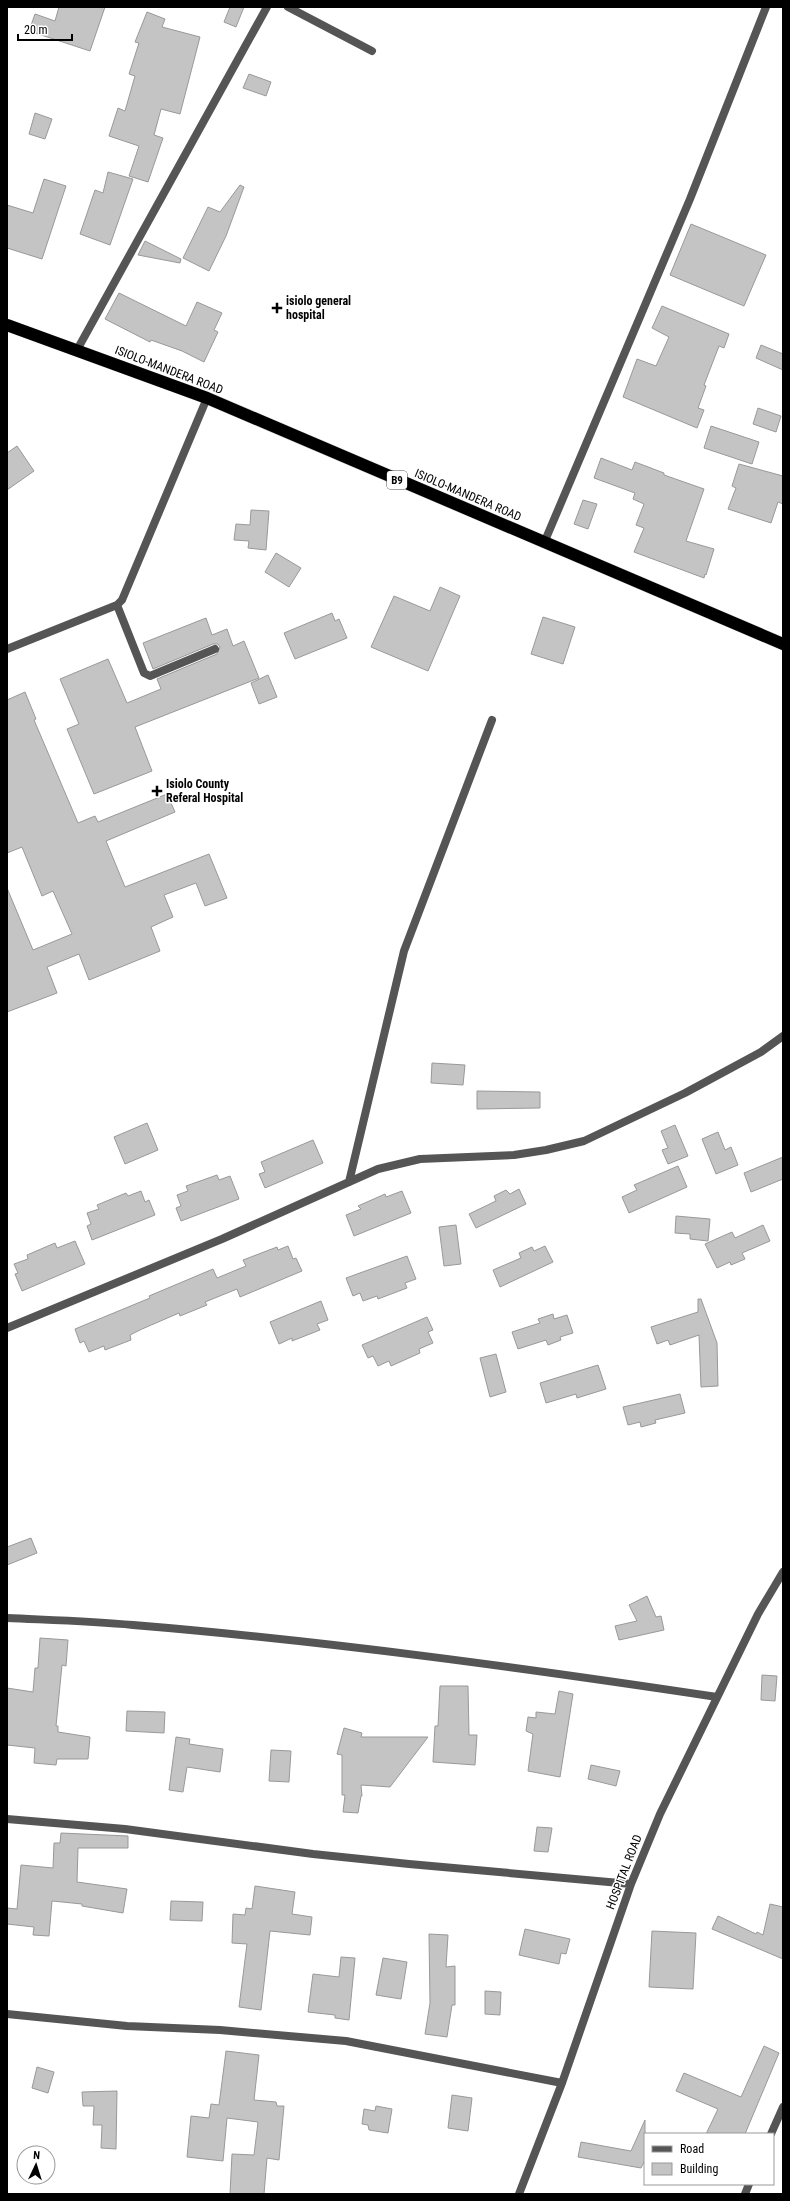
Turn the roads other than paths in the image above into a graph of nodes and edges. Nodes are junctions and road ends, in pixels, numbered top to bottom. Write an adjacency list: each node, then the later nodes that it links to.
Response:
1 (267, 7): 6 (street)
2 (288, 7): 4 (street)
3 (766, 7): 8 (street)
4 (372, 51)
5 (7, 325): 6 (highway, ISIOLO-MANDERA ROAD / B9)
6 (77, 350): 7 (highway, ISIOLO-MANDERA ROAD / B9)
7 (207, 398): 8 (highway, ISIOLO-MANDERA ROAD / B9); 9 (street)
8 (544, 543): 10 (highway, ISIOLO-MANDERA ROAD / B9)
9 (117, 605): 11 (street); 12 (street)
10 (783, 644)
11 (7, 649)
12 (215, 649)
13 (492, 720): 15 (street)
14 (783, 1036): 15 (street)
15 (349, 1182): 16 (street)
16 (7, 1328)
17 (783, 1572): 19 (street, HOSPITAL ROAD)
18 (7, 1618): 19 (street)
19 (717, 1697): 21 (street, HOSPITAL ROAD)
20 (7, 1819): 21 (street)
21 (632, 1884): 23 (street, HOSPITAL ROAD)
22 (7, 2014): 23 (street)
23 (562, 2083): 26 (street, HOSPITAL ROAD)
24 (783, 2107): 25 (street)
25 (771, 2133)
26 (519, 2194)

